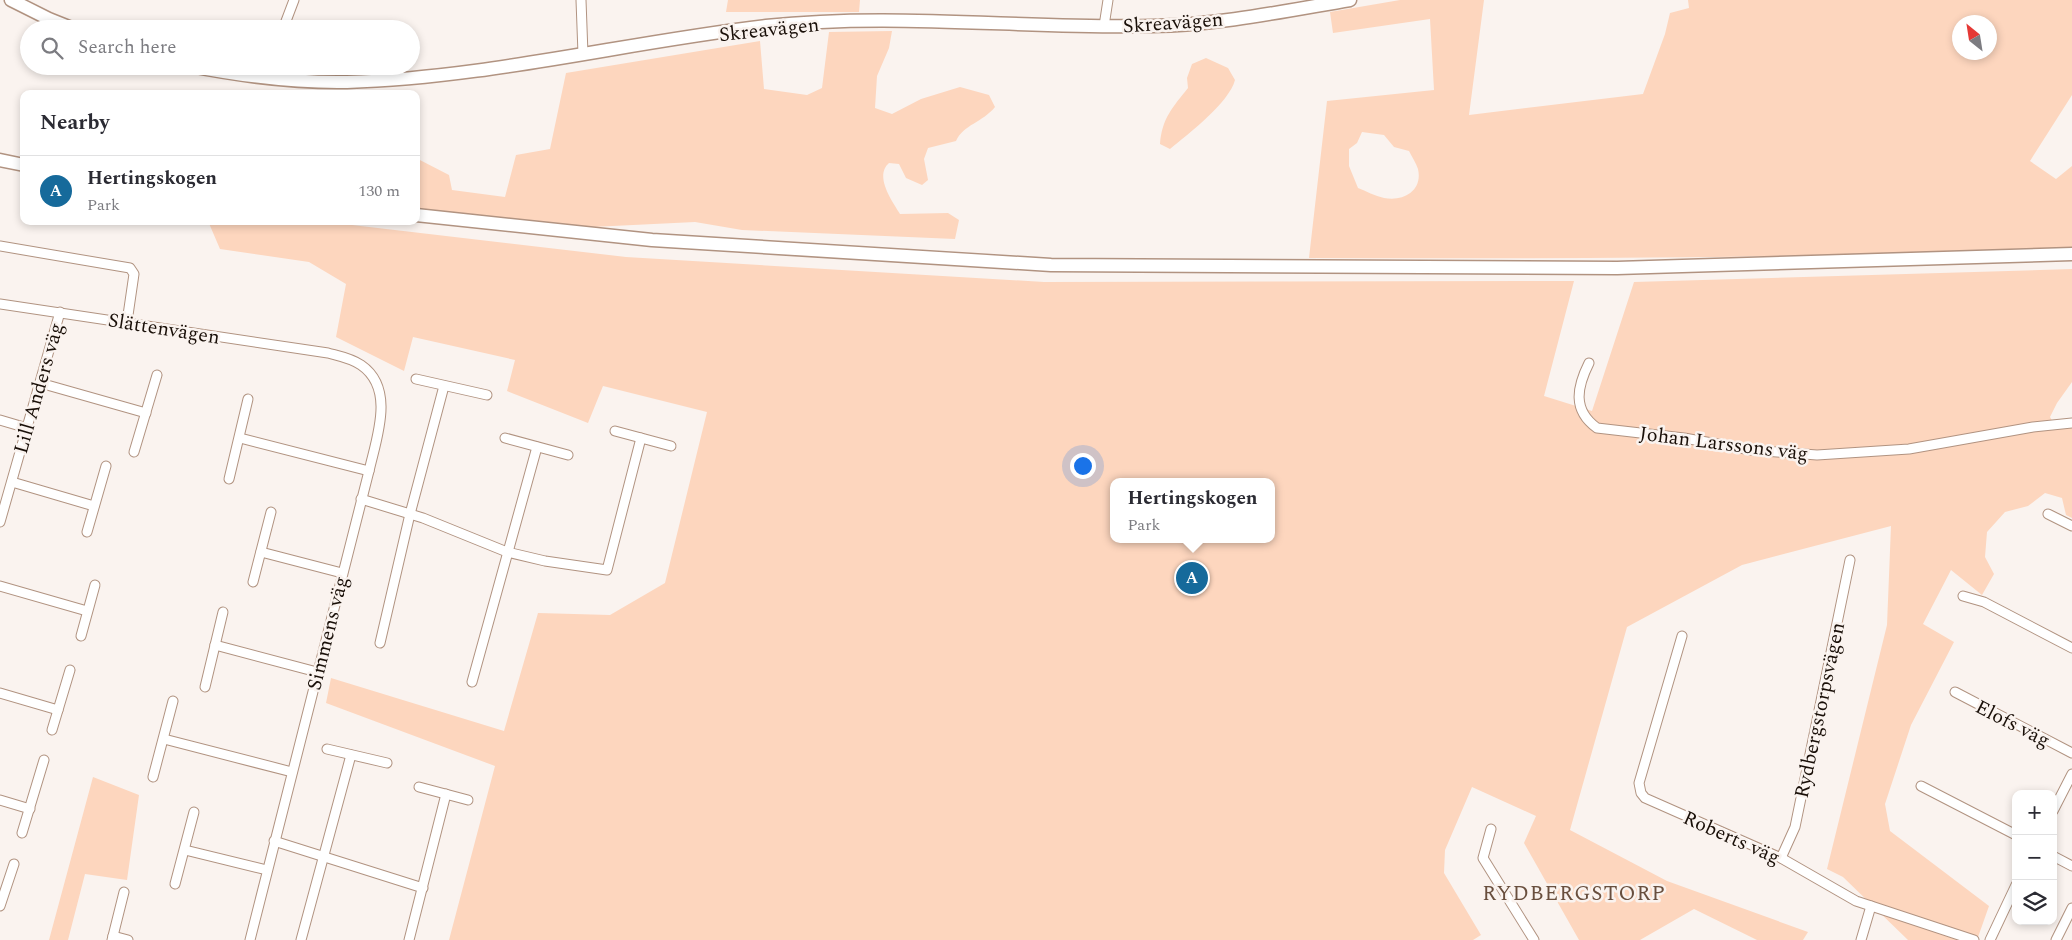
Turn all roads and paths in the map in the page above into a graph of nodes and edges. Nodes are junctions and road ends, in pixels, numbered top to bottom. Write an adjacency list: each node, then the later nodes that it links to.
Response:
1 (11, 0): 6 (main road)
2 (294, 0): 7 (street)
3 (581, 0): 9 (street)
4 (1108, 0): 8 (street)
5 (1350, 0): 8 (main road, Skreavägen)
6 (52, 20)
7 (286, 20)
8 (1104, 26): 9 (main road, Skreavägen)
9 (583, 54): 10 (main road, Skreavägen)
10 (290, 75)
11 (0, 160): 12 (main road)
12 (20, 163)
13 (420, 215): 15 (main road)
14 (0, 246): 18 (street)
15 (2072, 254)
16 (0, 304): 17 (street, Slättenvägen)
17 (60, 312): 18 (street, Slättenvägen); 23 (street, Lill Anders väg)
18 (127, 322): 19 (street, Slättenvägen)
19 (328, 353): 40 (street, Simmens väg)
20 (1589, 364): 29 (street, Johan Larssons väg)
21 (157, 375): 27 (street)
22 (416, 379): 24 (street)
23 (40, 383): 27 (street); 30 (street, Lill Anders väg)
24 (444, 386): 25 (street); 46 (street)
25 (487, 396)
26 (248, 399): 32 (street)
27 (146, 413): 37 (street)
28 (0, 420): 30 (street)
29 (2072, 423)
30 (27, 428): 42 (street, Lill Anders väg)
31 (615, 431): 34 (street)
32 (240, 438): 40 (street); 41 (street)
33 (505, 438): 36 (street)
34 (641, 438): 35 (street); 52 (street)
35 (671, 446)
36 (537, 447): 38 (street); 52 (street)
37 (134, 452)
38 (568, 454)
39 (106, 466): 44 (street)
40 (369, 471): 43 (street, Simmens väg)
41 (229, 478)
42 (12, 482): 44 (street); 48 (street, Lill Anders väg)
43 (361, 499): 46 (street); 54 (street, Simmens väg)
44 (94, 506): 50 (street)
45 (271, 512): 51 (street)
46 (410, 514): 52 (street); 63 (street)
47 (2048, 514): 49 (street)
48 (0, 522)
49 (2072, 526)
50 (87, 532)
51 (261, 552): 54 (street); 55 (street)
52 (507, 552): 68 (street)
53 (1850, 560): 98 (street, Rydbergstorpsvägen)
54 (342, 573): 67 (street, Simmens väg)
55 (253, 582)
56 (95, 585): 59 (street)
57 (0, 586): 59 (street)
58 (1962, 596): 65 (street)
59 (87, 611): 61 (street)
60 (223, 612): 64 (street)
61 (81, 636)
62 (1682, 636): 98 (street, Roberts väg)
63 (380, 643)
64 (215, 645): 67 (street); 69 (street)
65 (2072, 648)
66 (70, 670): 73 (street)
67 (317, 672): 81 (street, Simmens väg)
68 (472, 682)
69 (204, 687)
70 (1955, 692): 77 (street, Elofs väg)
71 (0, 693): 73 (street)
72 (173, 701): 75 (street)
73 (58, 710): 74 (street)
74 (52, 730)
75 (164, 739): 81 (street); 83 (street)
76 (327, 749): 78 (street)
77 (2072, 753)
78 (350, 755): 80 (street); 97 (street)
79 (44, 760): 90 (street)
80 (387, 763)
81 (292, 772): 95 (street, Simmens väg)
82 (2072, 774): 89 (street)
83 (153, 777)
84 (1922, 786): 94 (street)
85 (419, 787): 86 (street)
86 (446, 794): 88 (street); 104 (street)
87 (0, 800): 90 (street)
88 (468, 800)
89 (2057, 803)
90 (30, 809): 93 (street)
91 (194, 812): 96 (street)
92 (1492, 829): 115 (street)
93 (22, 833)
94 (2012, 833)
95 (274, 841): 97 (street); 102 (street, Simmens väg)
96 (185, 850): 102 (street); 103 (street)
97 (324, 857): 104 (street); 113 (street)
98 (1781, 858): 108 (street, Roberts väg)
99 (2057, 858): 101 (street)
100 (14, 864): 107 (street)
101 (2072, 866)
102 (267, 870): 112 (street, Simmens väg)
103 (175, 884)
104 (423, 888): 114 (street)
105 (124, 892): 110 (street)
106 (2012, 893): 118 (street)
107 (0, 906)
108 (1871, 906): 116 (street); 117 (street, Roberts väg)
109 (2072, 908): 119 (street)
110 (112, 938): 111 (street)
111 (128, 940)
112 (250, 940)
113 (301, 940)
114 (409, 940)
115 (1534, 940)
116 (1861, 940)
117 (1974, 940)
118 (1990, 940)
119 (2056, 940)

